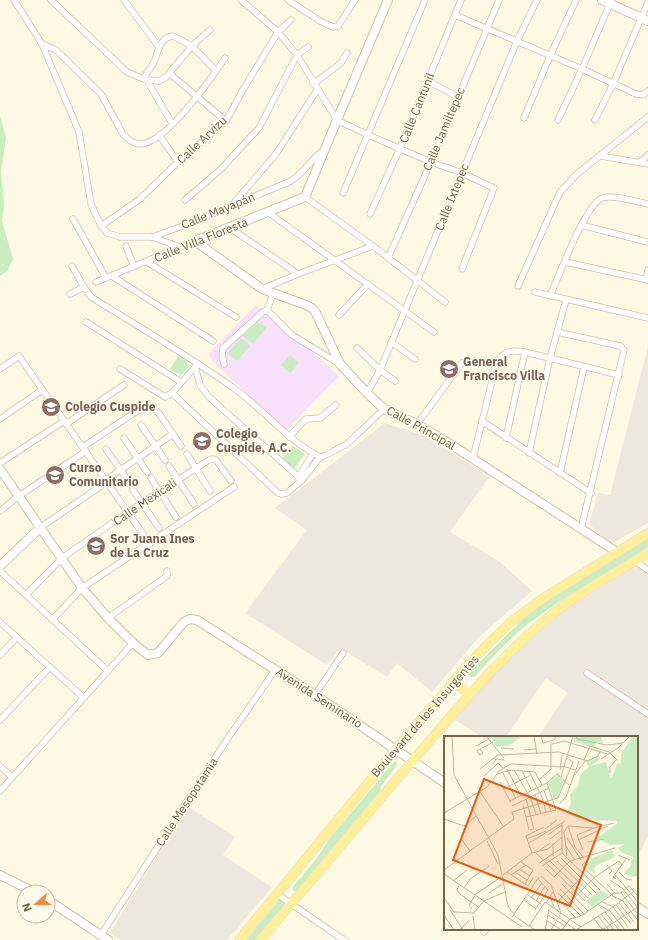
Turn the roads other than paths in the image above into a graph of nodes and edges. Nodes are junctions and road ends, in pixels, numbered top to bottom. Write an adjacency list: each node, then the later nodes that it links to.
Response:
1 (14, 0): 22 (street)
2 (51, 0): 33 (street)
3 (124, 0): 24 (street)
4 (242, 0): 20 (street)
5 (288, 0): 6 (street)
6 (355, 0)
7 (388, 0): 44 (street, Calle Mayapán)
8 (425, 0): 49 (street)
9 (461, 0): 15 (street, Calle Cantunil)
10 (499, 0): 18 (street, Calle Jamiltepec)
11 (537, 0): 21 (street, Calle Ixtepec)
12 (576, 0): 28 (street)
13 (608, 1): 17 (street); 30 (street)
14 (648, 2): 17 (street)
15 (455, 15): 18 (street); 34 (street, Calle Cantunil)
16 (291, 20): 20 (street, Calle Arvizu)
17 (644, 20): 36 (street)
18 (486, 29): 21 (street); 40 (street, Calle Jamiltepec)
19 (210, 30): 23 (street)
20 (278, 32): 27 (street); 47 (street, Calle Arvizu)
21 (516, 41): 28 (street); 58 (street, Calle Ixtepec)
22 (42, 44): 48 (street); 68 (street)
23 (192, 46): 24 (street); 31 (street); 32 (street)
24 (159, 47): 33 (street)
25 (308, 47): 27 (street)
26 (347, 53): 35 (street)
27 (297, 55): 35 (street); 61 (street)
28 (550, 56): 30 (street); 42 (street)
29 (225, 58): 31 (street)
30 (582, 70): 36 (street); 45 (street)
31 (216, 71): 39 (street)
32 (170, 74): 33 (street); 39 (street)
33 (146, 80): 43 (street)
34 (428, 81): 40 (street); 50 (street, Calle Cantunil)
35 (313, 84): 37 (street)
36 (613, 84): 38 (street); 46 (street)
37 (317, 90): 44 (street); 63 (street)
38 (645, 93)
39 (198, 96): 47 (street); 48 (street)
40 (458, 97): 55 (street, Calle Jamiltepec)
41 (648, 117): 53 (street)
42 (524, 118)
43 (170, 120)
44 (336, 120): 49 (street); 51 (street, Calle Mayapán)
45 (558, 120)
46 (595, 120)
47 (226, 121): 54 (street, Calle Arvizu)
48 (159, 135): 54 (street)
49 (368, 135): 50 (street); 59 (street)
50 (400, 148): 55 (street); 65 (street, Calle Cantunil)
51 (325, 149): 60 (street, Calle Mayapán); 63 (street, Calle Mayapán)
52 (648, 155): 56 (street)
53 (601, 156): 56 (street); 90 (street)
54 (178, 162): 68 (street, Calle Arvizu)
55 (431, 162): 58 (street); 76 (street, Calle Jamiltepec)
56 (640, 162): 57 (street)
57 (648, 164)
58 (462, 173): 82 (street); 87 (street, Calle Ixtepec)
59 (343, 193)
60 (305, 197): 64 (street, Calle Villa Floresta); 74 (street)
61 (185, 200)
62 (648, 204): 67 (street)
63 (231, 206): 70 (street, Calle Mayapán)
64 (269, 213): 69 (street, Calle Villa Floresta); 77 (street)
65 (370, 214)
66 (74, 219): 85 (street)
67 (581, 225): 72 (street); 79 (street)
68 (101, 226): 70 (street, Calle Mayapán)
69 (230, 228): 71 (street, Calle Villa Floresta); 84 (street)
70 (152, 237): 75 (street)
71 (195, 241): 75 (street, Calle Villa Floresta); 92 (street, Calle Principal)
72 (648, 242)
73 (126, 246): 81 (street)
74 (373, 246): 76 (street); 77 (street)
75 (180, 247): 78 (street, Calle Villa Floresta)
76 (388, 258): 87 (street)
77 (336, 260): 84 (street); 89 (street)
78 (147, 262): 81 (street, Calle Villa Floresta); 102 (street)
79 (565, 262): 86 (street); 96 (street)
80 (72, 266): 91 (street)
81 (134, 267): 85 (street, Calle Villa Floresta)
82 (462, 269)
83 (648, 270): 86 (street)
84 (298, 274): 92 (street)
85 (109, 277): 88 (street, Calle Villa Floresta); 107 (street)
86 (647, 280)
87 (418, 281): 98 (street); 100 (street, Calle Ixtepec)
88 (96, 282)
89 (368, 284): 100 (street); 101 (street)
90 (518, 286)
91 (84, 287): 94 (street); 116 (street)
92 (262, 289): 95 (street, Calle Principal)
93 (535, 292): 96 (street)
94 (70, 294)
95 (273, 294): 99 (street); 115 (street, Calle Principal)
96 (550, 296): 97 (street)
97 (566, 300): 103 (street); 106 (street)
98 (445, 302)
99 (267, 310): 114 (street); 115 (street)
100 (405, 312): 105 (street); 108 (street, Calle Ixtepec)
101 (339, 315)
102 (236, 317)
103 (648, 318)
104 (86, 322): 123 (street)
105 (434, 332)
106 (557, 332): 111 (street); 121 (street)
107 (213, 342)
108 (391, 342): 112 (street); 120 (street, Calle Ixtepec)
109 (357, 348): 120 (street)
110 (525, 352): 111 (street); 133 (street); 140 (street)
111 (550, 358): 117 (street); 146 (street)
112 (415, 359)
113 (462, 363): 135 (street)
114 (224, 364)
115 (340, 364): 127 (street, Calle Principal)
116 (196, 365): 123 (street); 138 (street); 162 (street)
117 (584, 367): 121 (street); 158 (street)
118 (0, 369): 125 (street)
119 (120, 369): 126 (street)
120 (380, 370): 122 (street); 127 (street, Calle Ixtepec)
121 (619, 375): 168 (street)
122 (395, 381)
123 (181, 382): 126 (street)
124 (124, 385): 134 (street)
125 (42, 390): 132 (street); 134 (street)
126 (172, 393): 162 (street)
127 (367, 393): 130 (street, Calle Principal)
128 (336, 405): 138 (street)
129 (140, 409): 143 (street)
130 (384, 409): 135 (street, Calle Principal); 148 (street)
131 (158, 412): 137 (street)
132 (0, 419)
133 (482, 421): 140 (street); 150 (street)
134 (65, 423): 143 (street); 152 (street)
135 (417, 424): 150 (street, Calle Principal)
136 (141, 425): 141 (street)
137 (173, 434): 141 (street); 142 (street)
138 (289, 437): 145 (street)
139 (124, 438): 149 (street)
140 (506, 438): 146 (street)
141 (155, 446): 149 (street); 151 (street)
142 (181, 446)
143 (84, 449): 160 (street); 169 (street)
144 (106, 450): 156 (street)
145 (313, 453): 148 (street); 162 (street)
146 (529, 453): 158 (street)
147 (187, 454): 154 (street)
148 (320, 457): 162 (street)
149 (137, 458): 156 (street); 157 (street)
150 (473, 458): 177 (street, Calle Principal)
151 (165, 460)
152 (0, 463)
153 (170, 466): 161 (street)
154 (196, 468): 161 (street, Calle Mexicali); 163 (street, Calle Mexicali); 166 (street)
155 (0, 469): 169 (street)
156 (120, 471): 160 (street); 170 (street)
157 (147, 472)
158 (560, 473): 168 (street)
159 (151, 478): 167 (street)
160 (106, 480): 173 (street)
161 (178, 480): 167 (street, Calle Mexicali); 171 (street)
162 (299, 480)
163 (231, 481)
164 (101, 486): 175 (street)
165 (234, 487): 179 (street)
166 (210, 491)
167 (159, 492): 170 (street, Calle Mexicali); 174 (street)
168 (591, 494): 177 (street)
169 (19, 496): 172 (street); 175 (street)
170 (142, 503): 173 (street, Calle Mexicali); 176 (street)
171 (194, 504)
172 (0, 511)
173 (128, 512): 179 (street); 182 (street, Calle Mexicali)
174 (176, 517)
175 (41, 527): 182 (street); 184 (street)
176 (159, 528)
177 (581, 529): 180 (street, Calle Principal)
178 (648, 533): 180 (main road, Boulevard de los Insurgentes)
179 (150, 544): 188 (street)
180 (617, 552): 201 (main road, Boulevard de los Insurgentes)
181 (648, 553): 183 (main road, Boulevard de los Insurgentes)
182 (62, 558): 188 (street); 189 (street, Calle Mexicali)
183 (635, 561): 185 (street); 203 (main road, Boulevard de los Insurgentes)
184 (0, 566)
185 (648, 570)
186 (168, 571): 190 (street)
187 (0, 572): 189 (street)
188 (82, 588): 190 (street); 191 (street)
189 (26, 594): 191 (street)
190 (108, 618): 194 (street)
191 (53, 619): 199 (street)
192 (0, 622): 193 (street)
193 (17, 637): 196 (street); 197 (street)
194 (133, 643): 198 (street, Avenida Seminario); 199 (street)
195 (343, 653): 202 (street)
196 (0, 655)
197 (50, 667): 204 (street); 206 (street)
198 (275, 670): 202 (street, Avenida Seminario); 220 (street, Calle Mesopotamia)
199 (108, 671): 204 (street)
200 (587, 673): 205 (street)
201 (453, 681): 203 (main road); 207 (main road, Boulevard de los Insurgentes)
202 (315, 695): 207 (street, Avenida Seminario)
203 (470, 695): 208 (main road, Boulevard de los Insurgentes)
204 (84, 698): 210 (street)
205 (648, 714)
206 (0, 720)
207 (396, 749): 208 (street, Avenida Seminario); 215 (main road, Boulevard de los Insurgentes)
208 (412, 761): 211 (street, Avenida Seminario); 217 (main road, Boulevard de los Insurgentes)
209 (0, 766): 210 (street)
210 (12, 777): 212 (street)
211 (444, 782)
212 (0, 791)
213 (0, 876): 214 (street)
214 (17, 884)
215 (277, 894): 217 (street); 221 (main road, Boulevard de los Insurgentes)
216 (56, 905): 220 (street)
217 (291, 905): 222 (main road, Boulevard de los Insurgentes); 223 (street)
218 (638, 908): 219 (street)
219 (648, 914)
220 (104, 938)
221 (239, 940)
222 (260, 940)
223 (345, 940)

